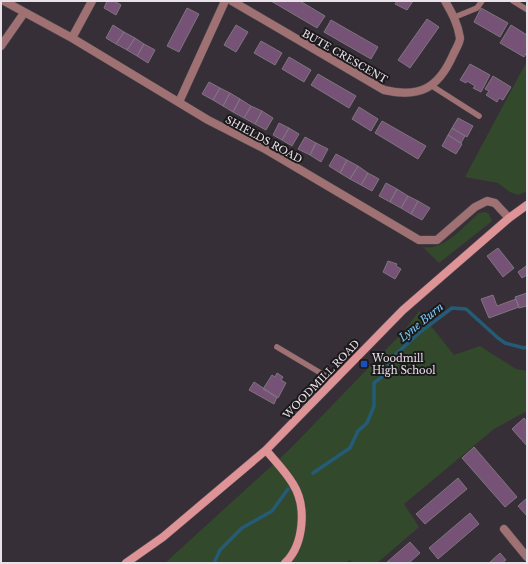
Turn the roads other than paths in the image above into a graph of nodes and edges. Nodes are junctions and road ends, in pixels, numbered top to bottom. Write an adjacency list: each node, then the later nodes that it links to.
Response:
1 (4, 1): 9 (street, SHIELDS ROAD)
2 (92, 1): 11 (street)
3 (225, 1): 14 (street)
4 (232, 1): 13 (street, BUTE CRESCENT)
5 (445, 1): 10 (street, BUTE CRESCENT)
6 (482, 1): 10 (lane)
7 (514, 1): 8 (lane)
8 (526, 9)
9 (24, 13): 11 (street, SHIELDS ROAD); 12 (street)
10 (455, 17): 13 (street, BUTE CRESCENT)
11 (72, 38): 14 (street, SHIELDS ROAD)
12 (1, 46)
13 (432, 86): 15 (lane)
14 (179, 102): 17 (street, SHIELDS ROAD)
15 (479, 116)
16 (527, 205): 17 (street, WOODMILL ROAD)
17 (509, 218): 19 (street, WOODMILL ROAD)
18 (277, 347): 19 (lane)
19 (334, 381): 20 (street, WOODMILL ROAD)
20 (266, 450): 23 (street, WOODMILL ROAD); 24 (street)
21 (504, 529): 22 (street)
22 (527, 557)
23 (126, 563)
24 (285, 563)

